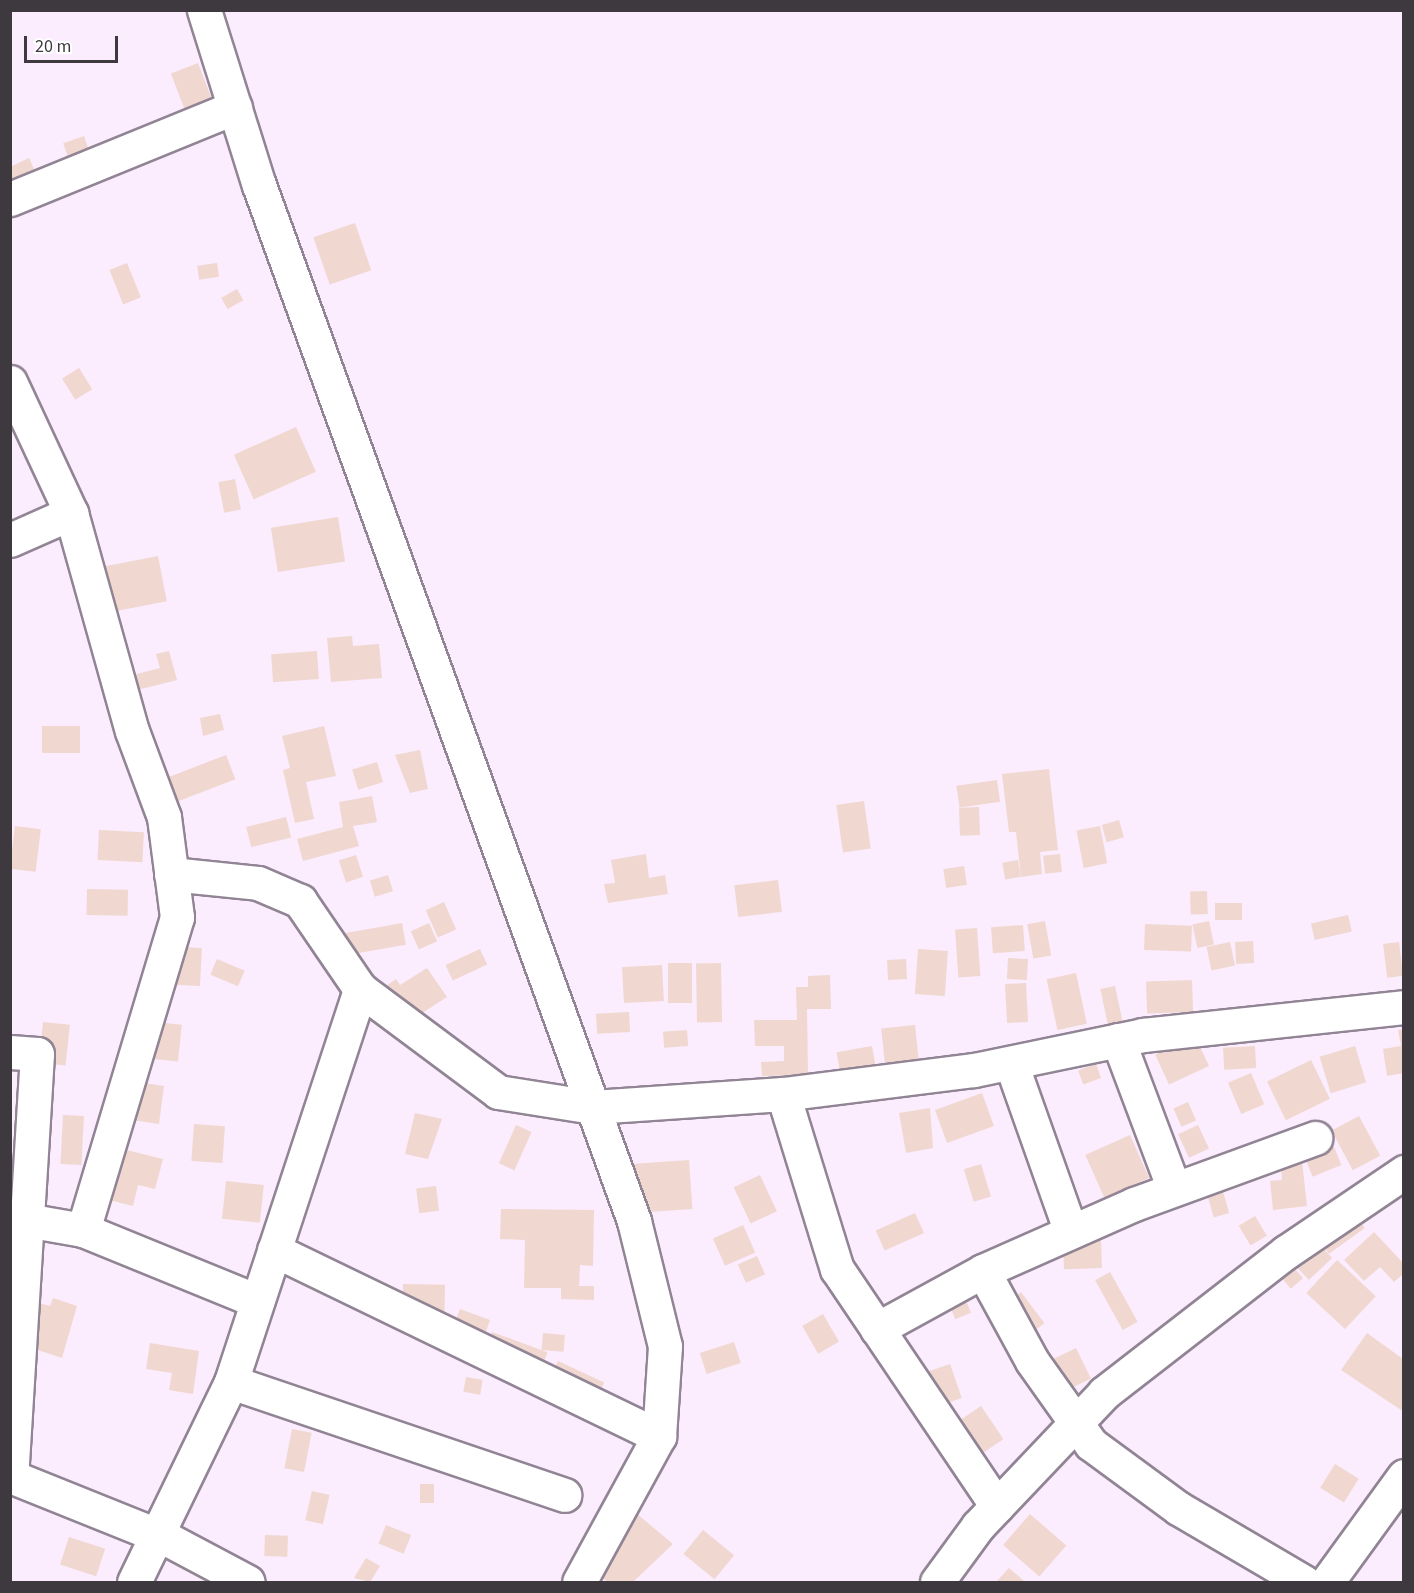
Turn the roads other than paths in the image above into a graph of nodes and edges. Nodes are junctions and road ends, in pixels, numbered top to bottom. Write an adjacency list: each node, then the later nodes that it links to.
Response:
1 (204, 10): 2 (street)
2 (235, 107): 3 (street); 14 (street)
3 (10, 199)
4 (10, 382): 5 (street)
5 (71, 513): 6 (street); 7 (street)
6 (10, 540)
7 (171, 874): 8 (street); 19 (street)
8 (360, 988): 14 (street); 21 (street)
9 (1404, 1007): 10 (street)
10 (1118, 1040): 12 (street); 17 (street)
11 (10, 1052): 18 (street)
12 (1011, 1063): 13 (street); 20 (street)
13 (783, 1094): 14 (street); 24 (street)
14 (593, 1107): 27 (street)
15 (1315, 1138): 17 (street)
16 (1404, 1172): 26 (street)
17 (1174, 1189): 20 (street)
18 (26, 1220): 19 (street); 28 (street)
19 (83, 1230): 23 (street)
20 (1071, 1232): 22 (street)
21 (274, 1250): 23 (street); 27 (street)
22 (982, 1271): 24 (street); 26 (street)
23 (257, 1301): 25 (street)
24 (877, 1329): 31 (street)
25 (231, 1382): 30 (street); 32 (street)
26 (1073, 1425): 31 (street); 37 (street)
27 (659, 1436): 35 (street)
28 (11, 1476): 32 (street)
29 (1400, 1490): 38 (street)
30 (564, 1495)
31 (997, 1506): 36 (street)
32 (155, 1534): 33 (street); 34 (street)
33 (134, 1582)
34 (248, 1582)
35 (579, 1582)
36 (937, 1582)
37 (1304, 1582)
38 (1327, 1582)

